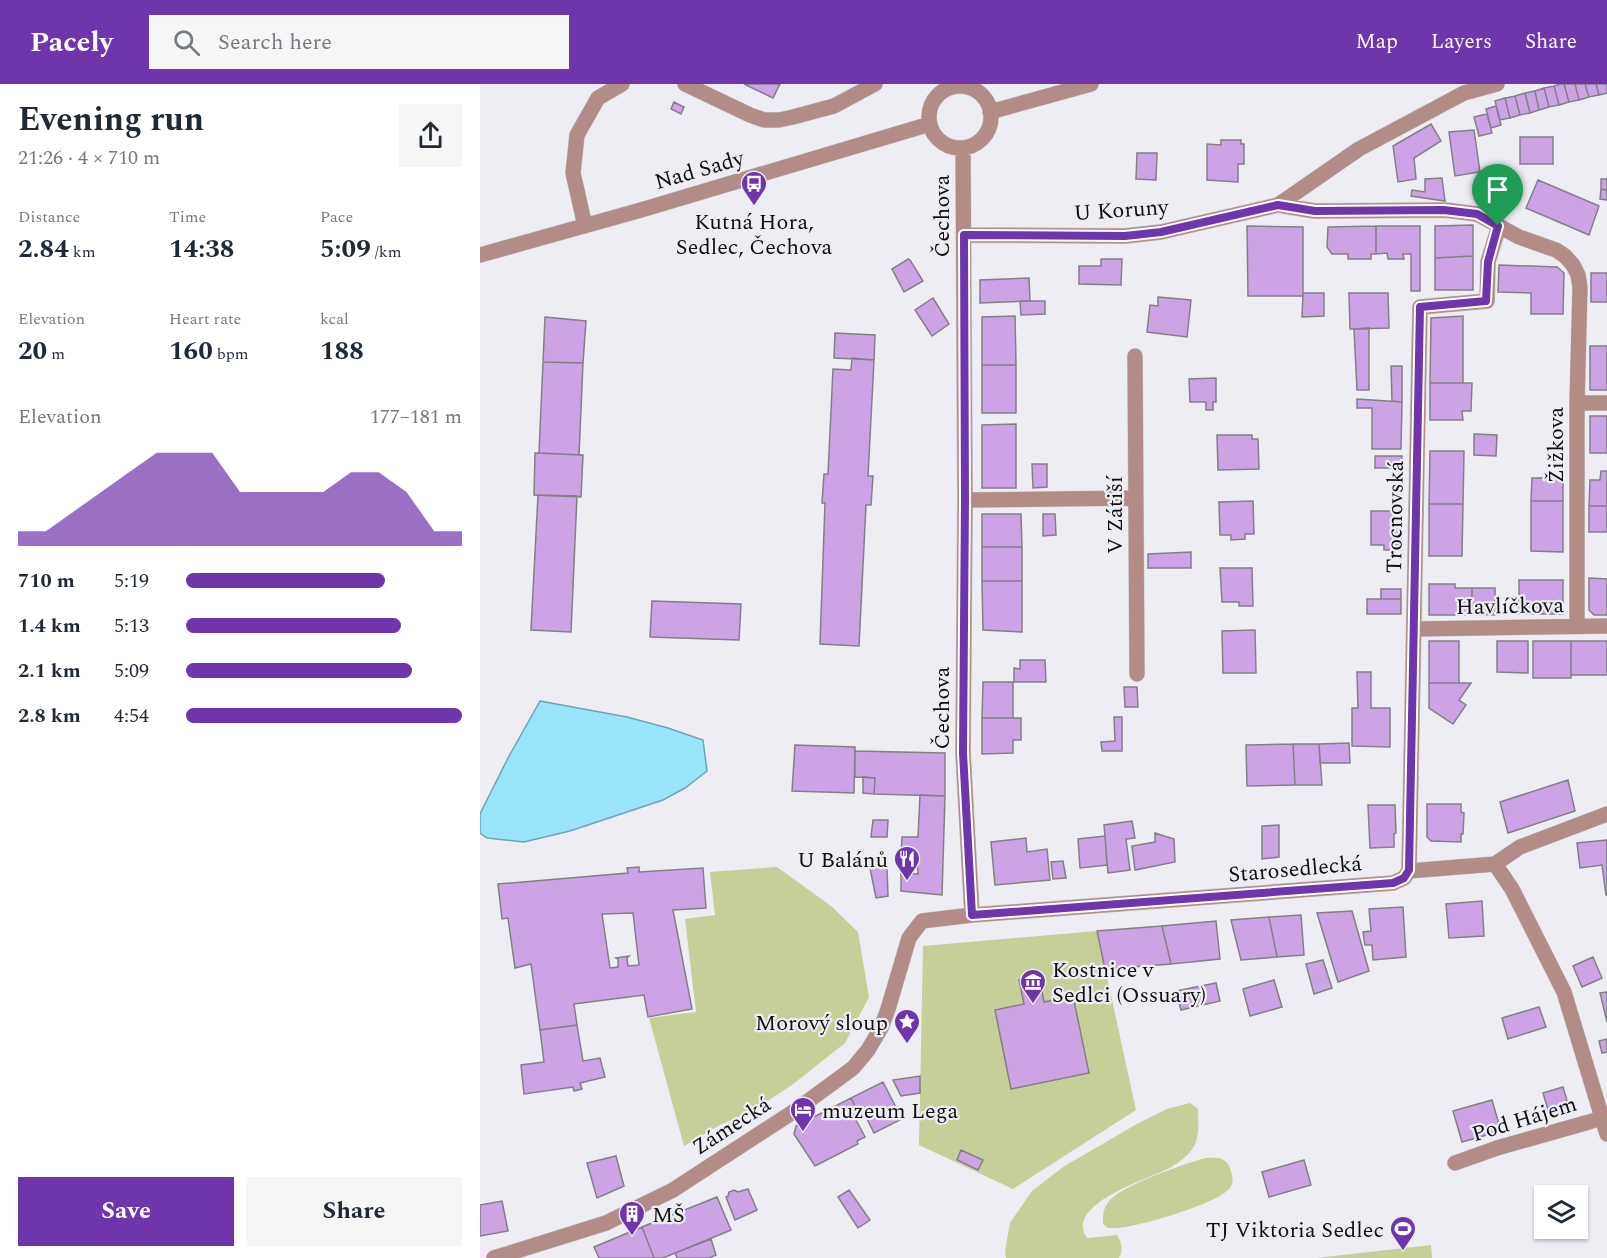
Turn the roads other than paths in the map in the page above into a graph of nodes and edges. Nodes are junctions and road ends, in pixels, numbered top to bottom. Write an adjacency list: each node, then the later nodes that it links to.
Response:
1 (622, 84): 11 (street)
2 (685, 84): 3 (street)
3 (875, 84)
4 (1090, 84): 7 (street)
5 (1497, 84): 10 (street, U Koruny)
6 (958, 85): 7 (street); 8 (street)
7 (990, 112): 9 (street)
8 (930, 124): 9 (street); 11 (street, Nad Sady)
9 (963, 148): 13 (street, Čechova)
10 (1278, 205): 12 (street, U Koruny); 13 (street, U Koruny)
11 (585, 226): 14 (street, Nad Sady)
12 (1498, 226): 15 (street, U Koruny); 23 (street, Trocnovská)
13 (964, 235): 20 (street, Čechova)
14 (480, 255)
15 (1573, 265): 17 (street, Žižkova)
16 (1136, 356): 19 (street, V Zátiší)
17 (1577, 403): 18 (street); 21 (street, Žižkova)
18 (1607, 403)
19 (1136, 498): 20 (street); 24 (street, V Zátiší)
20 (965, 500): 28 (street, Čechova)
21 (1577, 626): 22 (street, Havlíčkova); 23 (street, Havlíčkova)
22 (1607, 626)
23 (1414, 629): 27 (street, Trocnovská)
24 (1137, 674)
25 (1607, 814): 26 (street)
26 (1495, 864): 27 (street, Starosedlecká); 29 (street)
27 (1409, 870): 28 (street, Starosedlecká)
28 (972, 915): 32 (street, Zámecká)
29 (1604, 1117): 30 (street); 31 (street, Pod Hájem)
30 (1607, 1134)
31 (1455, 1163)
32 (494, 1258)

